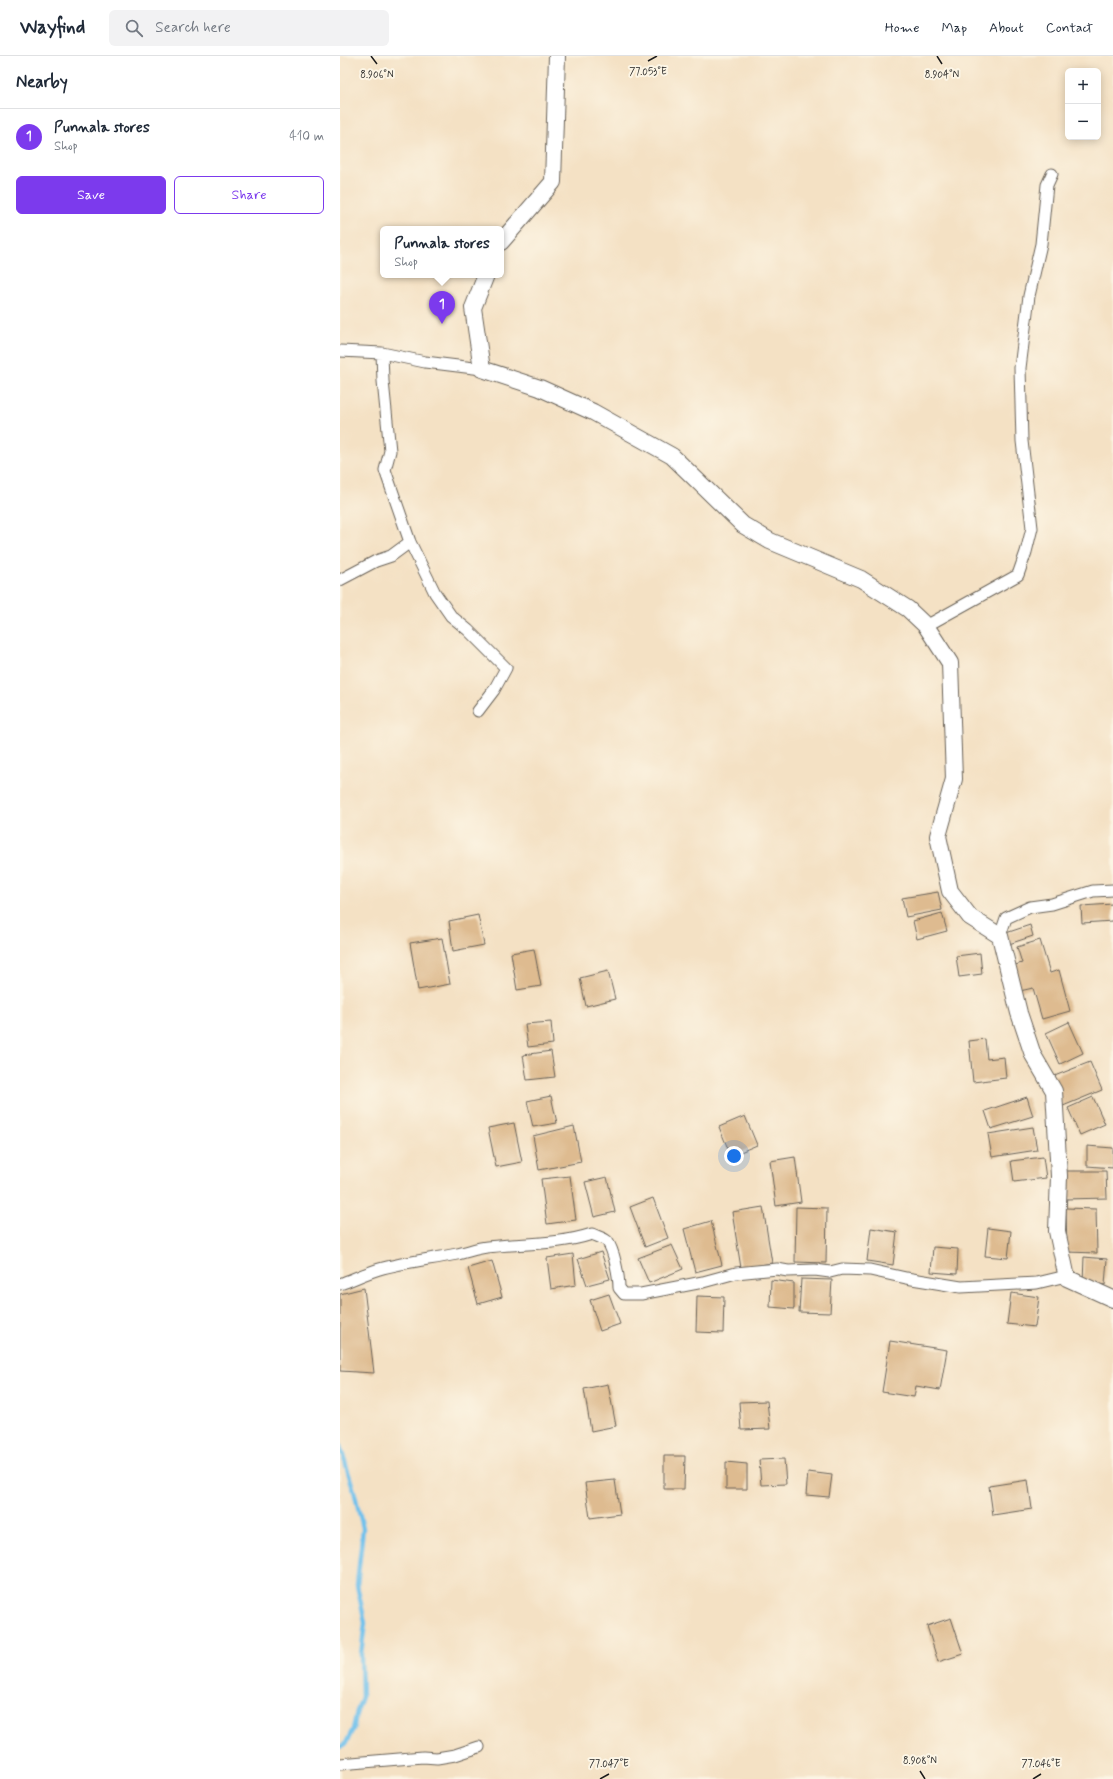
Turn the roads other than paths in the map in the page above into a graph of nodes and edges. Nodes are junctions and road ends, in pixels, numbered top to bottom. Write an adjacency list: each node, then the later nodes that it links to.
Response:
1 (557, 56): 3 (main road)
2 (1052, 174): 10 (street)
3 (504, 239)
4 (485, 278): 7 (main road)
5 (340, 351): 6 (street)
6 (382, 353): 7 (street); 8 (street)
7 (482, 370): 10 (main road)
8 (410, 542): 9 (street); 11 (street)
9 (340, 580)
10 (926, 626): 13 (main road)
11 (478, 712)
12 (1113, 890): 13 (street)
13 (1000, 936): 14 (main road)
14 (1066, 1274): 15 (street); 16 (main road)
15 (340, 1284)
16 (1113, 1299)
17 (479, 1747): 18 (street)
18 (340, 1764)

